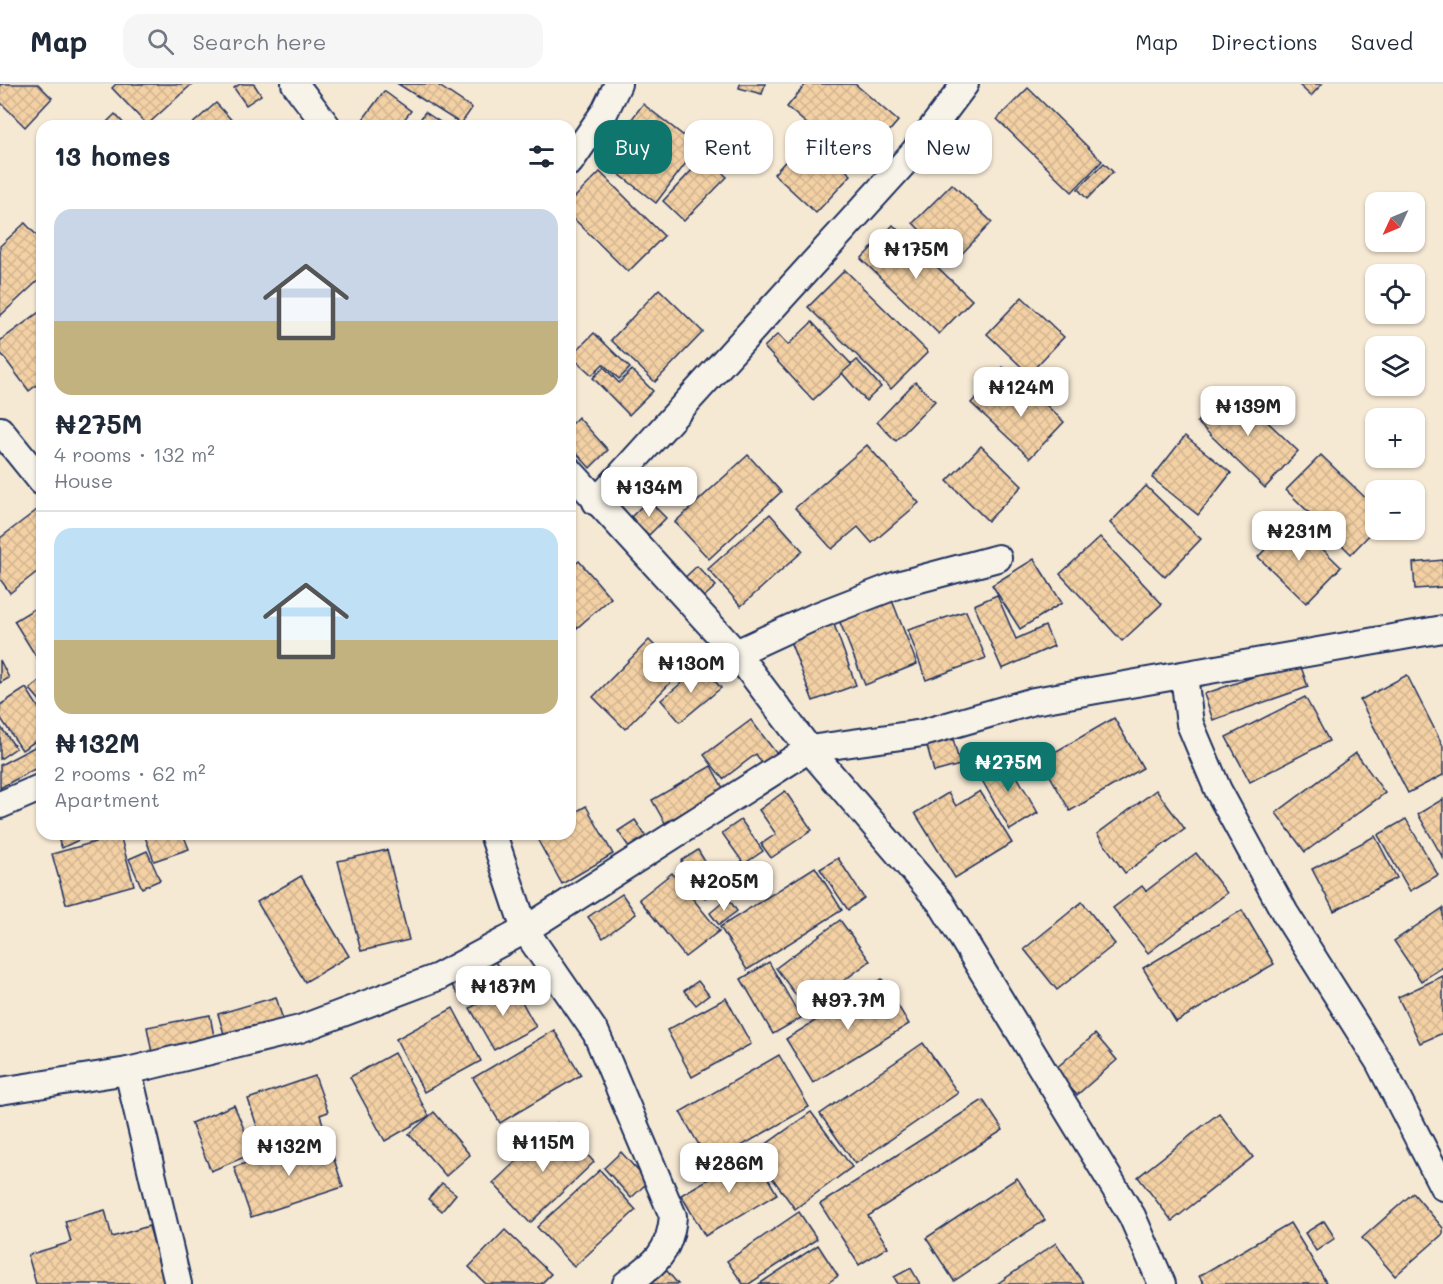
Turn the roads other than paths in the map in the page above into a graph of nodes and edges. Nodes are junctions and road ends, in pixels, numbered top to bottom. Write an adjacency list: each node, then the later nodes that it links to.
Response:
1 (295, 84): 4 (street)
2 (618, 84): 5 (street)
3 (965, 84): 9 (street)
4 (322, 120)
5 (576, 153)
6 (0, 430): 7 (street)
7 (36, 475)
8 (576, 478): 9 (street)
9 (596, 502): 12 (street)
10 (998, 558): 12 (street)
11 (1443, 629): 13 (street)
12 (736, 653): 14 (street)
13 (1184, 675): 14 (street); 21 (street)
14 (809, 749): 18 (street); 24 (street)
15 (36, 790): 16 (street)
16 (0, 805)
17 (495, 840): 18 (street)
18 (525, 930): 19 (street); 23 (street)
19 (128, 1071): 20 (street); 22 (street)
20 (0, 1091)
21 (1443, 1187)
22 (178, 1284)
23 (626, 1284)
24 (1162, 1284)

